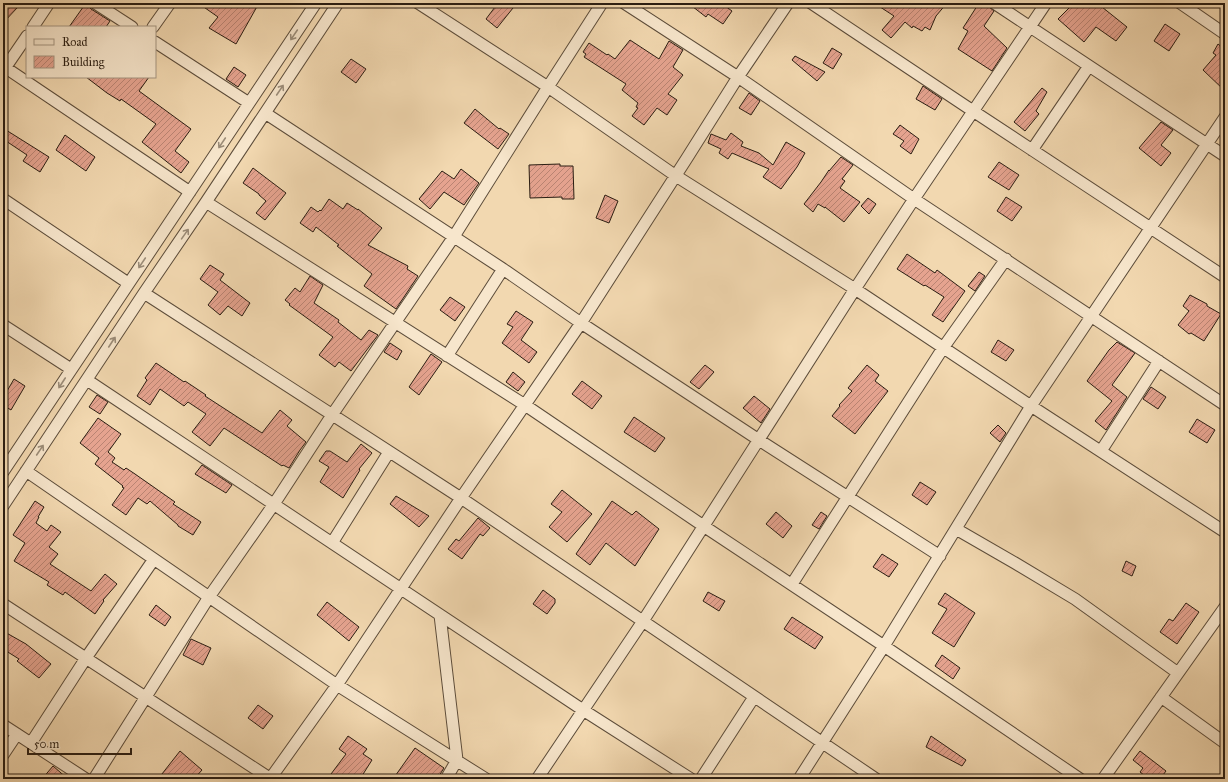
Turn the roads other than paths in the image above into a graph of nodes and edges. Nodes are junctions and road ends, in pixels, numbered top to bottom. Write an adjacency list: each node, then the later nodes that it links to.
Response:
1 (49, 3): 14 (street)
2 (95, 3): 15 (street)
3 (170, 3): 16 (street)
4 (316, 3): 25 (street, one-way to 25)
5 (338, 3): 27 (street, one-way to 5)
6 (418, 3): 24 (street)
7 (602, 3): 24 (street)
8 (624, 3): 23 (street)
9 (788, 3): 23 (street)
10 (811, 3): 26 (street)
11 (994, 3): 17 (street)
12 (1046, 3): 17 (street)
13 (1180, 3): 18 (street)
14 (34, 26)
15 (130, 26)
16 (154, 26)
17 (1030, 27): 21 (street); 26 (street)
18 (1225, 34)
19 (26, 37): 22 (street)
20 (156, 43): 25 (street)
21 (1089, 66): 29 (street); 30 (street)
22 (4, 68): 33 (street)
23 (738, 77): 32 (street); 34 (street)
24 (548, 88): 32 (street); 38 (street)
25 (249, 103): 33 (street, one-way to 33)
26 (973, 111): 30 (street); 34 (street)
27 (265, 113): 36 (street); 38 (street)
28 (1225, 118): 29 (street)
29 (1207, 144): 31 (street); 37 (street)
30 (1032, 150): 37 (street)
31 (1225, 156)
32 (676, 176): 43 (street); 47 (street)
33 (190, 192): 42 (street, one-way to 42)
34 (914, 198): 39 (street); 43 (street)
35 (3, 199): 42 (street)
36 (206, 202): 44 (street, one-way to 36); 46 (street)
37 (1150, 228): 41 (street); 45 (street)
38 (453, 238): 40 (street); 46 (street)
39 (1006, 260): 45 (street); 49 (street)
40 (503, 269): 47 (street); 50 (street)
41 (1225, 277)
42 (128, 283): 52 (street)
43 (855, 289): 49 (street); 58 (street)
44 (144, 293): 53 (street, one-way to 44); 57 (street)
45 (1092, 317): 51 (street); 56 (street)
46 (395, 323): 50 (street); 57 (street)
47 (581, 323): 54 (street); 58 (street)
48 (3, 325): 52 (street)
49 (943, 348): 56 (street); 64 (street)
50 (447, 356): 54 (street)
51 (1159, 361): 55 (street); 59 (street)
52 (71, 369): 61 (street, one-way to 61)
53 (87, 380): 63 (street, one-way to 53); 66 (street)
54 (525, 405): 65 (street); 68 (street)
55 (1225, 405)
56 (1031, 406): 59 (street); 69 (street)
57 (332, 415): 60 (street); 66 (street)
58 (759, 440): 64 (street); 68 (street)
59 (1101, 451): 70 (street)
60 (389, 452): 65 (street); 71 (street)
61 (7, 458): 62 (street)
62 (3, 472)
63 (26, 472): 67 (street); 73 (street)
64 (848, 497): 72 (street); 74 (street)
65 (461, 498): 75 (street); 80 (street)
66 (274, 504): 71 (street); 76 (street)
67 (3, 506)
68 (705, 527): 74 (street); 80 (street)
69 (956, 529): 72 (street); 83 (street)
70 (1225, 531)
71 (332, 543): 75 (street)
72 (940, 556): 81 (street)
73 (154, 559): 76 (street); 82 (street)
74 (792, 584): 81 (street)
75 (401, 590): 79 (street); 84 (street)
76 (209, 597): 84 (street); 85 (street)
77 (3, 604): 82 (street)
78 (1225, 607): 83 (street)
79 (440, 615): 88 (street); 95 (street)
80 (644, 621): 86 (street); 88 (street)
81 (884, 646): 93 (street); 106 (street)
82 (86, 658): 85 (street); 92 (street)
83 (1178, 673): 87 (street)
84 (337, 685): 95 (street); 98 (street)
85 (146, 697): 97 (street); 98 (street)
86 (754, 697): 93 (street); 103 (street)
87 (1161, 697): 91 (street); 107 (street)
88 (584, 710): 101 (street); 102 (street)
89 (3, 724): 90 (street)
90 (17, 734): 92 (street); 94 (street)
91 (1225, 742)
92 (31, 743): 96 (street)
93 (822, 743): 104 (street); 105 (street)
94 (3, 755)
95 (457, 760): 99 (street); 100 (street)
96 (86, 779)
97 (94, 779)
98 (271, 779)
99 (446, 779)
100 (486, 779)
101 (537, 779)
102 (691, 779)
103 (701, 779)
104 (799, 779)
105 (876, 779)
106 (1080, 779)
107 (1103, 779)

